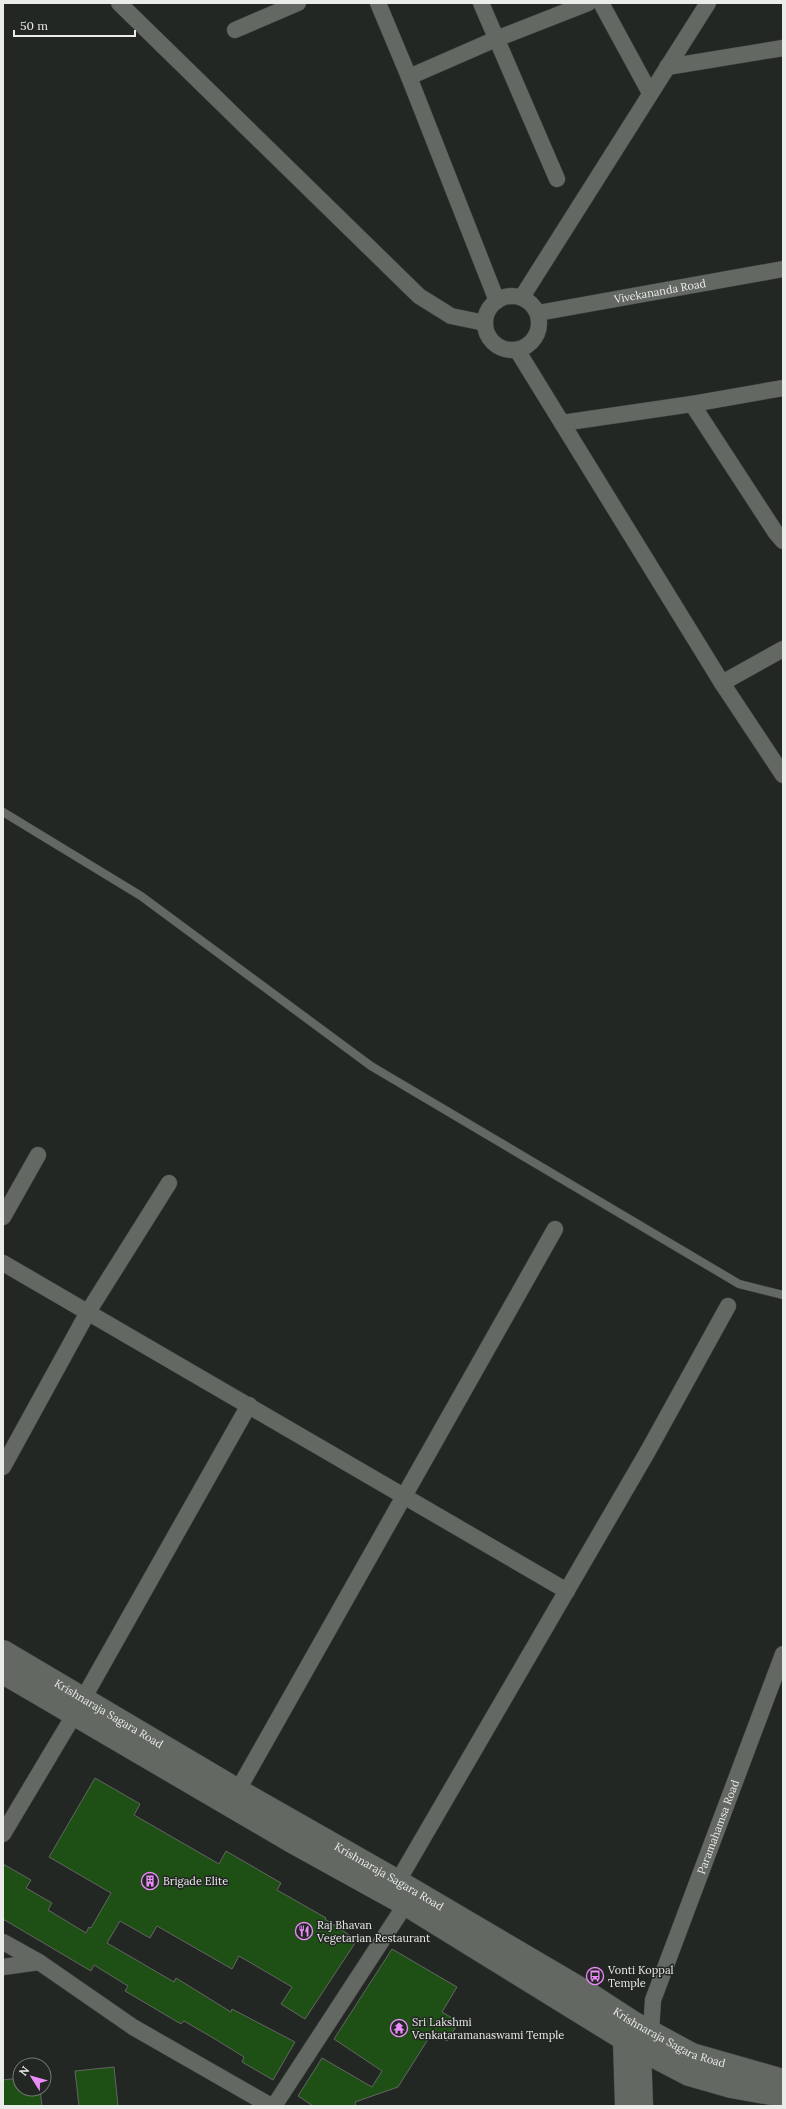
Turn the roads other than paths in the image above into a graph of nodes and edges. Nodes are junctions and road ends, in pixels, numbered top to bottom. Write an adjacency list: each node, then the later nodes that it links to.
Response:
1 (119, 3): 19 (street)
2 (298, 3): 8 (street)
3 (378, 3): 12 (street)
4 (481, 3): 9 (street)
5 (588, 3): 9 (street)
6 (601, 3): 13 (street)
7 (708, 3): 11 (street)
8 (235, 30)
9 (496, 39): 12 (street); 14 (street)
10 (783, 48): 11 (street)
11 (667, 67): 13 (street)
12 (409, 77): 17 (street)
13 (650, 93): 16 (street)
14 (557, 179)
15 (783, 269): 18 (street, Vivekananda Road)
16 (522, 297): 17 (street); 18 (street)
17 (497, 301): 19 (street)
18 (538, 313): 20 (street)
19 (485, 323): 20 (street)
20 (517, 350): 23 (street)
21 (783, 388): 22 (street)
22 (692, 404): 23 (street); 24 (street)
23 (562, 423): 26 (street)
24 (781, 533)
25 (783, 650): 26 (street)
26 (722, 683): 27 (street)
27 (783, 775)
28 (3, 812): 34 (lane)
29 (38, 1155): 31 (street)
30 (169, 1183): 36 (street)
31 (3, 1217)
32 (555, 1229): 39 (street)
33 (3, 1263): 36 (street)
34 (783, 1295)
35 (728, 1306): 40 (street)
36 (88, 1312): 37 (street); 38 (street)
37 (249, 1405): 39 (street); 44 (street)
38 (3, 1467)
39 (404, 1495): 40 (street); 45 (street)
40 (567, 1591): 47 (street)
41 (3, 1651): 44 (main road, Krishnaraja Sagara Road)
42 (783, 1654): 51 (street, Paramahamsa Road)
43 (3, 1673): 44 (main road, Krishnaraja Sagara Road)
44 (78, 1706): 45 (main road, Krishnaraja Sagara Road); 46 (street); 47 (main road, Krishnaraja Sagara Road)
45 (238, 1790): 47 (main road, Krishnaraja Sagara Road)
46 (3, 1834)
47 (406, 1892): 51 (main road, Krishnaraja Sagara Road); 56 (street)
48 (3, 1942): 49 (street)
49 (38, 1962): 50 (street); 55 (street)
50 (3, 1967)
51 (637, 2036): 52 (main road, Krishnaraja Sagara Road); 53 (main road, Krishnaraja Sagara Road); 57 (street); 58 (street)
52 (783, 2080)
53 (783, 2096)
54 (783, 2100): 59 (main road)
55 (271, 2106)
56 (274, 2106)
57 (625, 2106)
58 (643, 2106)
59 (749, 2106)

